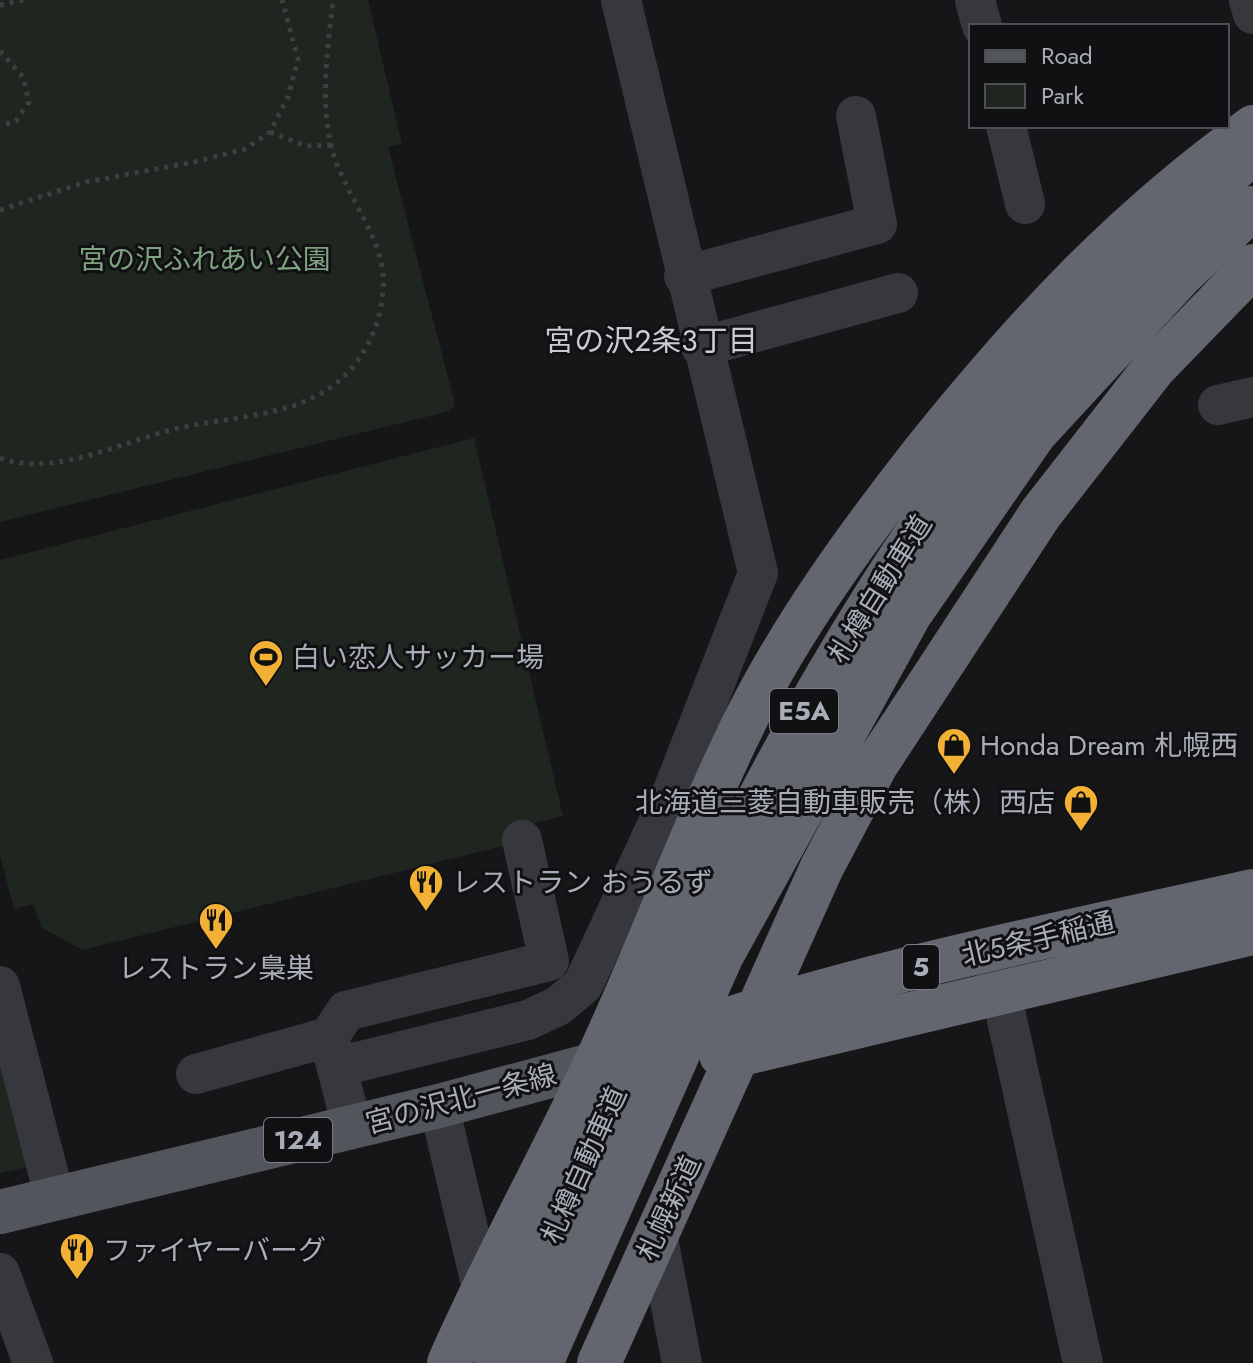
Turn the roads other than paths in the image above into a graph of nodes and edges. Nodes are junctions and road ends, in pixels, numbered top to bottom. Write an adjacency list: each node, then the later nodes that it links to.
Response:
1 (621, 0): 13 (street)
2 (975, 0): 5 (street)
3 (1249, 0): 4 (street)
4 (1253, 14)
5 (981, 24)
6 (856, 116): 13 (street)
7 (1253, 127): 24 (highway)
8 (1006, 128): 10 (street)
9 (1253, 153): 35 (highway, 札樽自動車道 / E5A, bridge)
10 (1025, 204)
11 (1253, 208): 36 (highway, 札樽自動車道 / E5A, bridge)
12 (1253, 266): 21 (highway, 札幌新道)
13 (684, 276): 15 (street)
14 (898, 293): 15 (street)
15 (701, 347): 22 (street)
16 (522, 840): 22 (street)
17 (1253, 891): 19 (highway, 北5条手稲通 / 5)
18 (1253, 933): 19 (highway, 北5条手稲通 / 5)
19 (996, 969): 21 (highway, 北5条手稲通 / 5); 23 (highway, 北5条手稲通 / 5); 39 (street)
20 (0, 986): 28 (street)
21 (762, 1006): 23 (highway, 札幌新道); 24 (highway, 北5条手稲通 / 5)
22 (333, 1052): 25 (street); 27 (street)
23 (741, 1054): 24 (highway, 5); 30 (highway, 札幌新道)
24 (595, 1064): 26 (main road, 宮の沢北一条線 / 124); 32 (highway)
25 (196, 1074)
26 (439, 1106): 27 (main road, 宮の沢北一条線 / 124); 32 (street)
27 (352, 1127): 28 (main road, 宮の沢北一条線 / 124)
28 (55, 1199): 29 (main road, 宮の沢北一条線 / 124)
29 (0, 1212)
30 (657, 1234): 37 (highway, 札幌新道); 38 (street)
31 (0, 1273): 33 (street)
32 (482, 1288): 34 (highway)
33 (33, 1363)
34 (449, 1363)
35 (496, 1363)
36 (541, 1363)
37 (599, 1363)
38 (682, 1363)
39 (1083, 1363)

